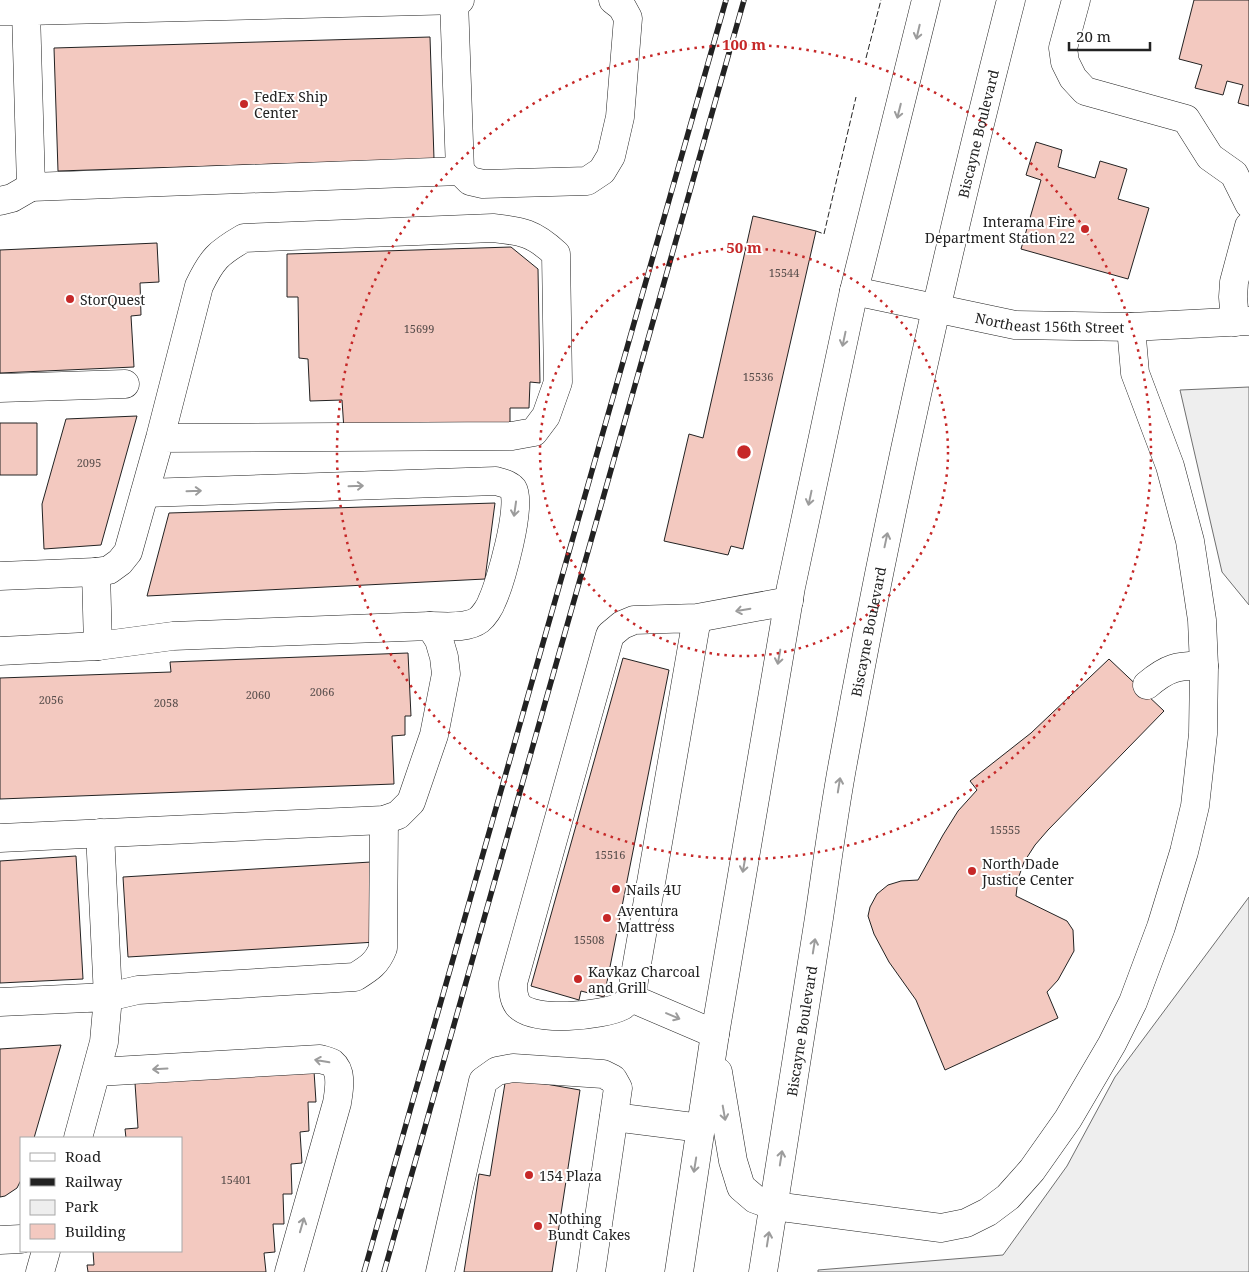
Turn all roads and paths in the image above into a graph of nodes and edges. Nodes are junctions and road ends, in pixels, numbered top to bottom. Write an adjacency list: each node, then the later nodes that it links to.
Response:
1 (454, 0): 2 (main road); 7 (main road); 8 (main road)
2 (460, 0)
3 (614, 0): 8 (main road)
4 (926, 0): 13 (main road, one-way to 13)
5 (1011, 0): 14 (main road, Biscayne Boulevard)
6 (1076, 0): 11 (main road)
7 (13, 11): 9 (main road)
8 (460, 172): 9 (main road)
9 (31, 187): 10 (main road)
10 (0, 201)
11 (1249, 204)
12 (1249, 226): 15 (main road)
13 (854, 291): 14 (main road, Northeast 156th Street); 23 (main road, one-way to 23)
14 (936, 310): 16 (main road, Northeast 156th Street); 41 (main road, Biscayne Boulevard, one-way to 14)
15 (1242, 322): 16 (main road, Northeast 156th Street)
16 (1131, 327): 28 (main road)
17 (125, 384): 18 (main road)
18 (0, 388)
19 (160, 438): 19 (main road); 20 (main road)
20 (145, 493): 21 (main road); 25 (main road, one-way to 25)
21 (96, 572): 22 (main road); 26 (main road)
22 (0, 576)
23 (789, 601): 24 (main road, one-way to 24); 36 (main road, one-way to 36)
24 (697, 618): 34 (main road); 34 (main road)
25 (430, 626): 26 (main road); 30 (main road)
26 (98, 646): 27 (main road)
27 (0, 651)
28 (1204, 666): 29 (main road); 41 (main road)
29 (1147, 685)
30 (384, 820): 31 (main road); 33 (main road)
31 (100, 833): 32 (main road); 33 (main road)
32 (0, 838)
33 (108, 997): 35 (main road); 37 (main road)
34 (631, 998): 36 (main road, one-way to 36)
35 (0, 1002)
36 (714, 1041): 39 (main road); 41 (main road, one-way to 41)
37 (97, 1072): 40 (main road); 46 (main road, one-way to 37)
38 (614, 1117): 39 (main road); 47 (main road); 48 (main road)
39 (701, 1128): 49 (main road, one-way to 49)
40 (78, 1137)
41 (774, 1206): 50 (main road, Biscayne Boulevard, one-way to 41)
42 (20, 1239): 43 (main road)
43 (0, 1240)
44 (46, 1252): 45 (main road)
45 (40, 1272)
46 (289, 1272)
47 (440, 1272)
48 (591, 1272)
49 (679, 1272)
50 (763, 1272)

